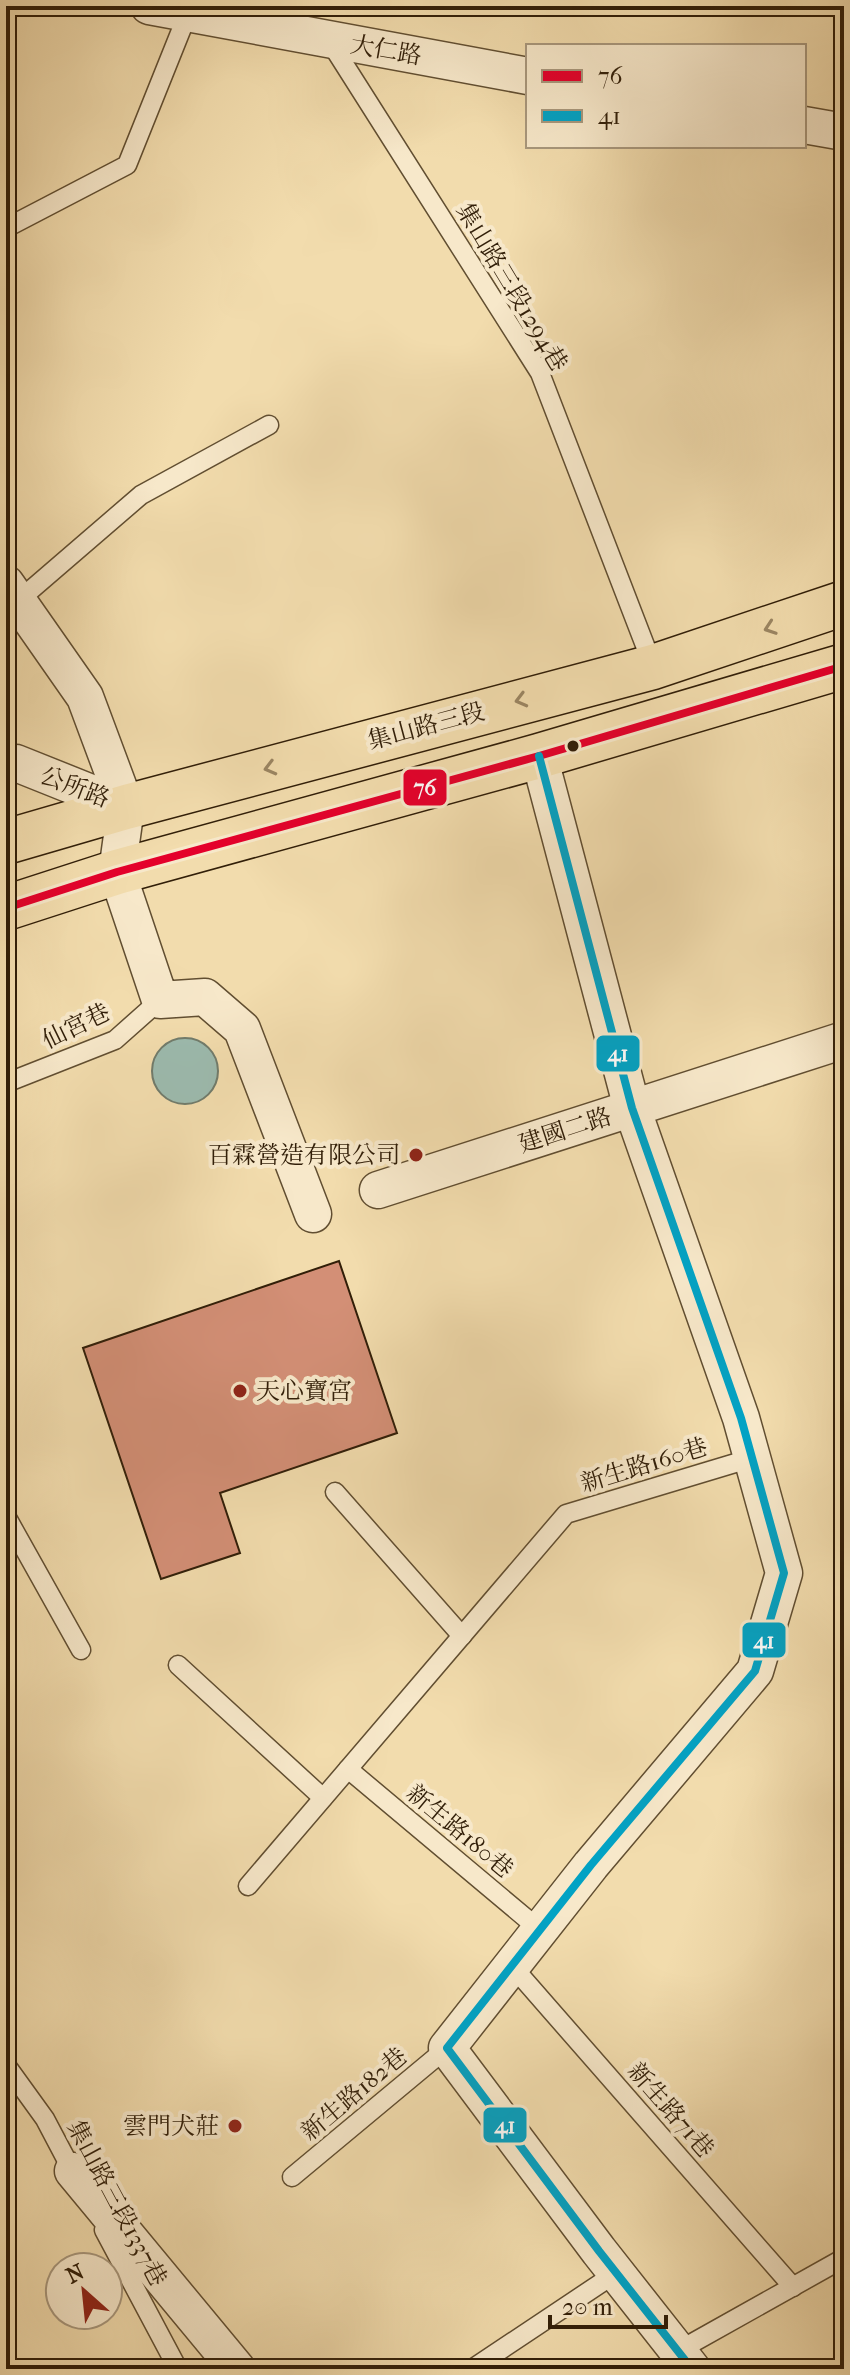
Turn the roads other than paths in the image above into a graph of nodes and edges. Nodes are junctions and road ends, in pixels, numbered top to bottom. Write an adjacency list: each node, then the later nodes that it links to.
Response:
1 (149, 6): 2 (street, 大仁路)
2 (188, 13): 3 (street, 大仁路); 7 (lane)
3 (329, 39): 4 (street, 大仁路); 12 (lane, 集山路三段1294巷)
4 (526, 76)
5 (806, 125): 6 (street)
6 (844, 132)
7 (6, 228)
8 (269, 425): 9 (lane)
9 (12, 592): 15 (street)
10 (844, 603): 12 (main road, 集山路三段, one-way to 12)
11 (844, 666): 13 (main road)
12 (653, 667): 15 (main road, 集山路三段, one-way to 15)
13 (539, 756): 17 (main road); 22 (street)
14 (6, 764): 15 (street, 公所路)
15 (126, 807): 16 (main road, 集山路三段); 17 (street, 公所路)
16 (6, 842)
17 (117, 872): 18 (main road); 19 (street)
18 (6, 908)
19 (160, 1000): 21 (lane, 仙宮巷); 24 (street)
20 (844, 1040): 22 (street, 建國二路)
21 (6, 1083)
22 (632, 1108): 23 (street, 建國二路); 25 (street)
23 (378, 1190)
24 (313, 1214)
25 (752, 1458): 28 (lane, 新生路160巷); 34 (street)
26 (335, 1492): 28 (lane)
27 (6, 1516): 29 (lane)
28 (462, 1636): 31 (lane, 新生路160巷)
29 (81, 1650)
30 (178, 1665): 32 (lane)
31 (348, 1769): 32 (lane, 新生路160巷); 34 (lane, 新生路180巷)
32 (323, 1798): 33 (lane, 新生路160巷)
33 (248, 1886)
34 (540, 1930): 35 (street)
35 (512, 1966): 36 (street); 42 (lane, 新生路71巷)
36 (447, 2048): 39 (lane, 新生路182巷); 41 (street)
37 (6, 2065): 38 (lane, 集山路三段1337巷)
38 (73, 2171): 44 (lane, 集山路三段1337巷); 45 (street)
39 (292, 2177)
40 (844, 2258): 42 (lane)
41 (616, 2273): 43 (street); 46 (lane)
42 (793, 2287): 43 (lane)
43 (685, 2360)
44 (178, 2369)
45 (237, 2369)
46 (472, 2369)

